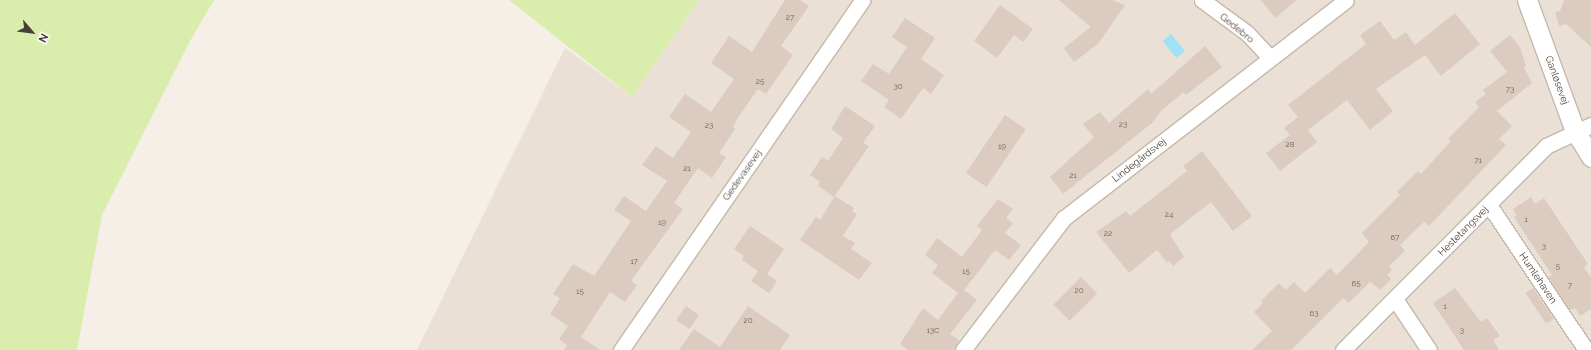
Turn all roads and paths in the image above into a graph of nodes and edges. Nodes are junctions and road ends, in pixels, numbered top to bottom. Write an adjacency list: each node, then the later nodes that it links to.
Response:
1 (862, 0): 10 (street, Gedevasevej)
2 (1202, 0): 5 (street, Gedebro)
3 (1346, 0): 5 (street, Lindegårdsvej)
4 (1527, 0): 6 (street, Ganløsevej)
5 (1270, 58): 11 (street, Lindegårdsvej)
6 (1583, 128): 7 (street, Ganløsevej); 8 (street, Hestetangsvej)
7 (1591, 157)
8 (1489, 205): 9 (street, Hestetangsvej); 14 (street, Humlehaven)
9 (1395, 299): 12 (street, Hestetangsvej); 13 (street)
10 (621, 350)
11 (963, 350)
12 (1343, 350)
13 (1429, 350)
14 (1586, 350)

